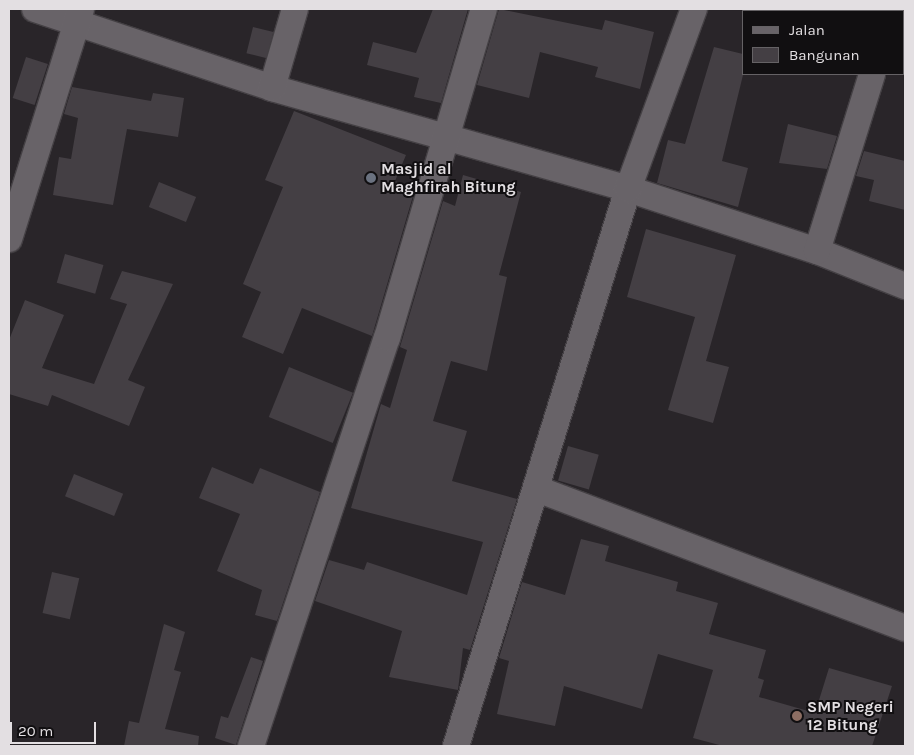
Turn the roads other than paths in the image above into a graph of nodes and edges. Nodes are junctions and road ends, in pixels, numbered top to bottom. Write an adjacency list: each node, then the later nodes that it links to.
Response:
1 (35, 9): 5 (street)
2 (295, 9): 7 (street)
3 (484, 9): 8 (street)
4 (694, 9): 9 (street)
5 (79, 15): 7 (street); 10 (street)
6 (872, 75): 11 (street)
7 (272, 88): 8 (street)
8 (446, 135): 9 (street); 15 (street)
9 (628, 190): 11 (street); 13 (street)
10 (9, 239)
11 (818, 252): 12 (street)
12 (905, 286)
13 (537, 489): 14 (street); 16 (street)
14 (905, 628)
15 (251, 746)
16 (456, 746)

